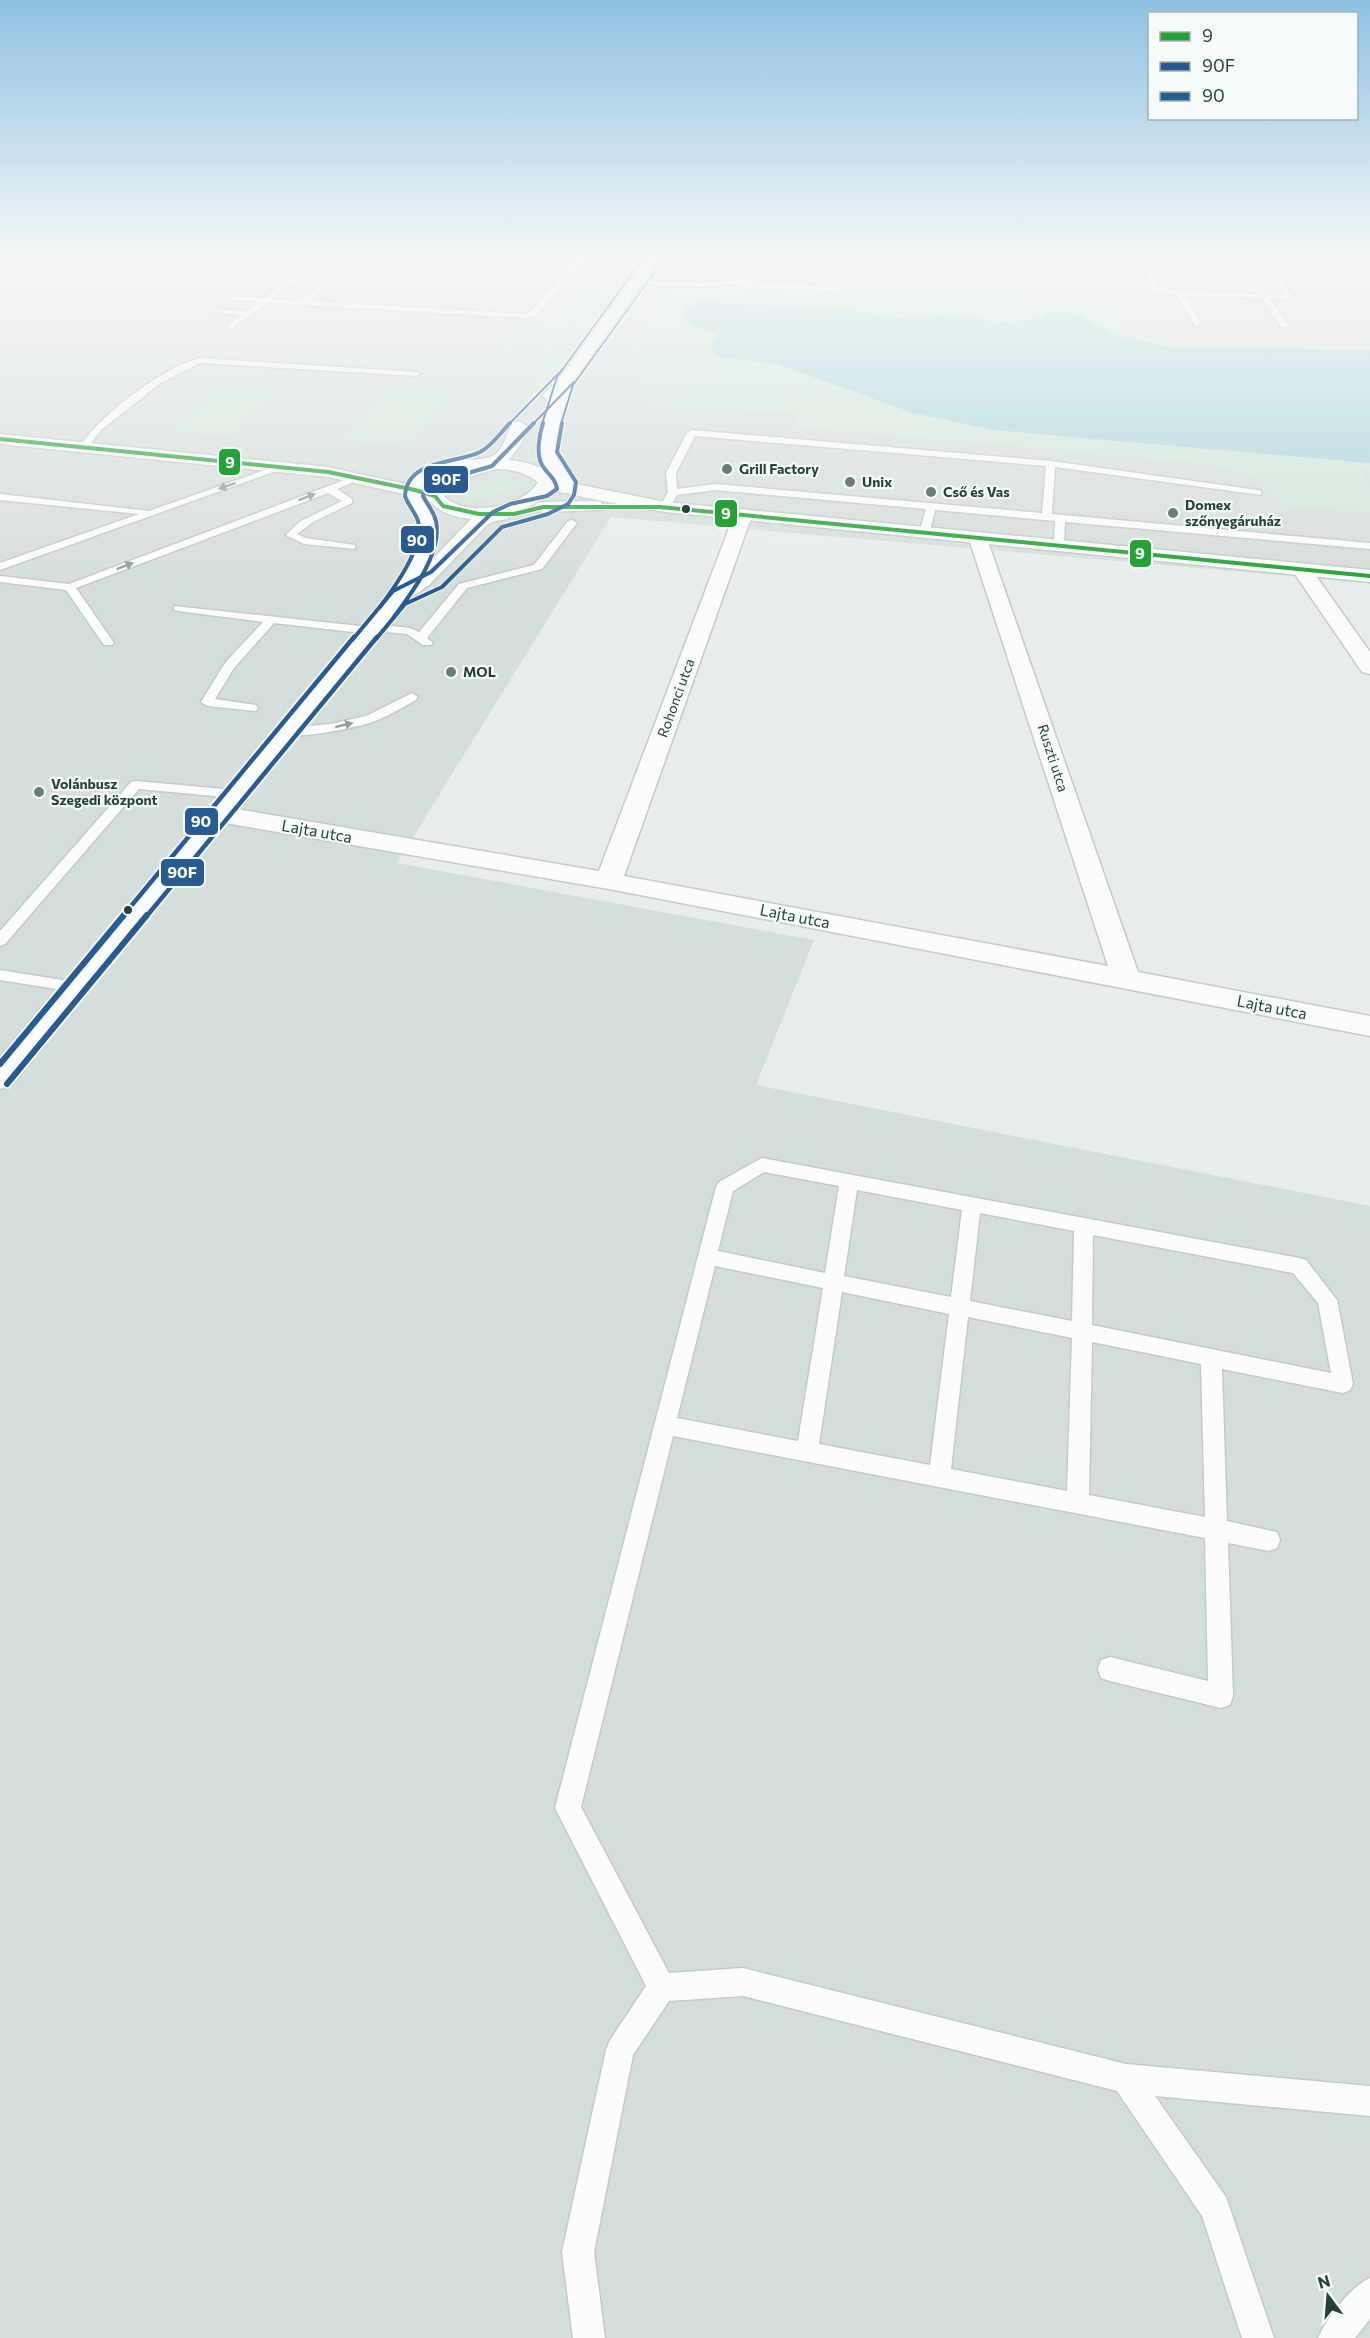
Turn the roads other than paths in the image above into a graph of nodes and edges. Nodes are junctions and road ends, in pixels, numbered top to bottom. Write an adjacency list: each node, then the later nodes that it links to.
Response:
1 (187, 366): 9 (lane)
2 (294, 366): 4 (lane)
3 (576, 366): 5 (street)
4 (416, 374)
5 (565, 381): 6 (street); 7 (street)
6 (519, 426): 10 (street); 11 (street)
7 (549, 434): 15 (street); 17 (street)
8 (0, 439): 9 (street)
9 (84, 447): 13 (street)
10 (496, 463): 11 (street); 15 (street); 21 (street)
11 (476, 464): 14 (street)
12 (1051, 464): 19 (lane); 22 (lane); 28 (lane)
13 (282, 467): 16 (street); 26 (lane, one-way to 26)
14 (438, 472): 16 (street); 18 (street)
15 (542, 476): 17 (street); 27 (street)
16 (328, 481): 18 (street); 34 (lane); 41 (lane, one-way to 16)
17 (567, 488): 22 (street); 24 (street)
18 (415, 490): 21 (street); 36 (street)
19 (1258, 493)
20 (0, 497): 26 (lane)
21 (439, 501): 27 (street); 36 (street)
22 (666, 502): 23 (street); 23 (lane); 24 (street)
23 (749, 503): 25 (lane); 31 (street); 52 (street, Rohonci utca)
24 (543, 507): 27 (street)
25 (931, 507): 28 (lane); 31 (lane)
26 (150, 513): 37 (lane)
27 (498, 514): 42 (street)
28 (1047, 517): 29 (lane)
29 (1060, 518): 33 (lane); 35 (lane)
30 (572, 523): 45 (lane)
31 (924, 534): 32 (street)
32 (978, 539): 35 (street); 55 (street, Ruszti utca)
33 (1370, 546)
34 (351, 547)
35 (1059, 547): 38 (street)
36 (421, 552): 42 (street)
37 (0, 567)
38 (1302, 570): 39 (street); 47 (street)
39 (1370, 576)
40 (0, 579): 41 (lane)
41 (70, 587): 46 (lane)
42 (399, 597): 45 (street)
43 (178, 608): 44 (lane)
44 (271, 619): 45 (lane); 49 (lane)
45 (372, 629): 50 (street)
46 (108, 643)
47 (1370, 667)
48 (412, 698): 50 (lane, one-way to 48)
49 (252, 708)
50 (286, 732): 51 (street)
51 (227, 804): 52 (street, Lajta utca); 53 (lane); 56 (street)
52 (609, 881): 55 (street, Lajta utca)
53 (0, 941)
54 (0, 975): 56 (lane)
55 (1126, 978): 57 (street, Lajta utca)
56 (75, 987): 58 (street)
57 (1370, 1026)
58 (0, 1078)
59 (849, 1181): 60 (lane); 62 (lane); 63 (lane)
60 (972, 1204): 61 (lane); 64 (lane)
61 (1084, 1225): 65 (lane); 66 (lane)
62 (707, 1257): 63 (lane); 67 (lane)
63 (833, 1282): 64 (lane); 68 (lane)
64 (960, 1307): 65 (lane); 69 (lane)
65 (1082, 1331): 66 (lane); 70 (lane)
66 (1211, 1357): 71 (lane)
67 (665, 1425): 68 (lane); 74 (lane)
68 (807, 1451): 69 (lane)
69 (939, 1477): 70 (lane)
70 (1078, 1504): 71 (lane)
71 (1216, 1530): 72 (lane); 73 (lane)
72 (1269, 1540)
73 (1110, 1669)
74 (662, 1987): 75 (lane); 78 (lane)
75 (1126, 2079): 76 (lane); 79 (lane)
76 (1370, 2101)
77 (1370, 2294): 80 (lane)
78 (589, 2338)
79 (1258, 2338)
80 (1334, 2338)

